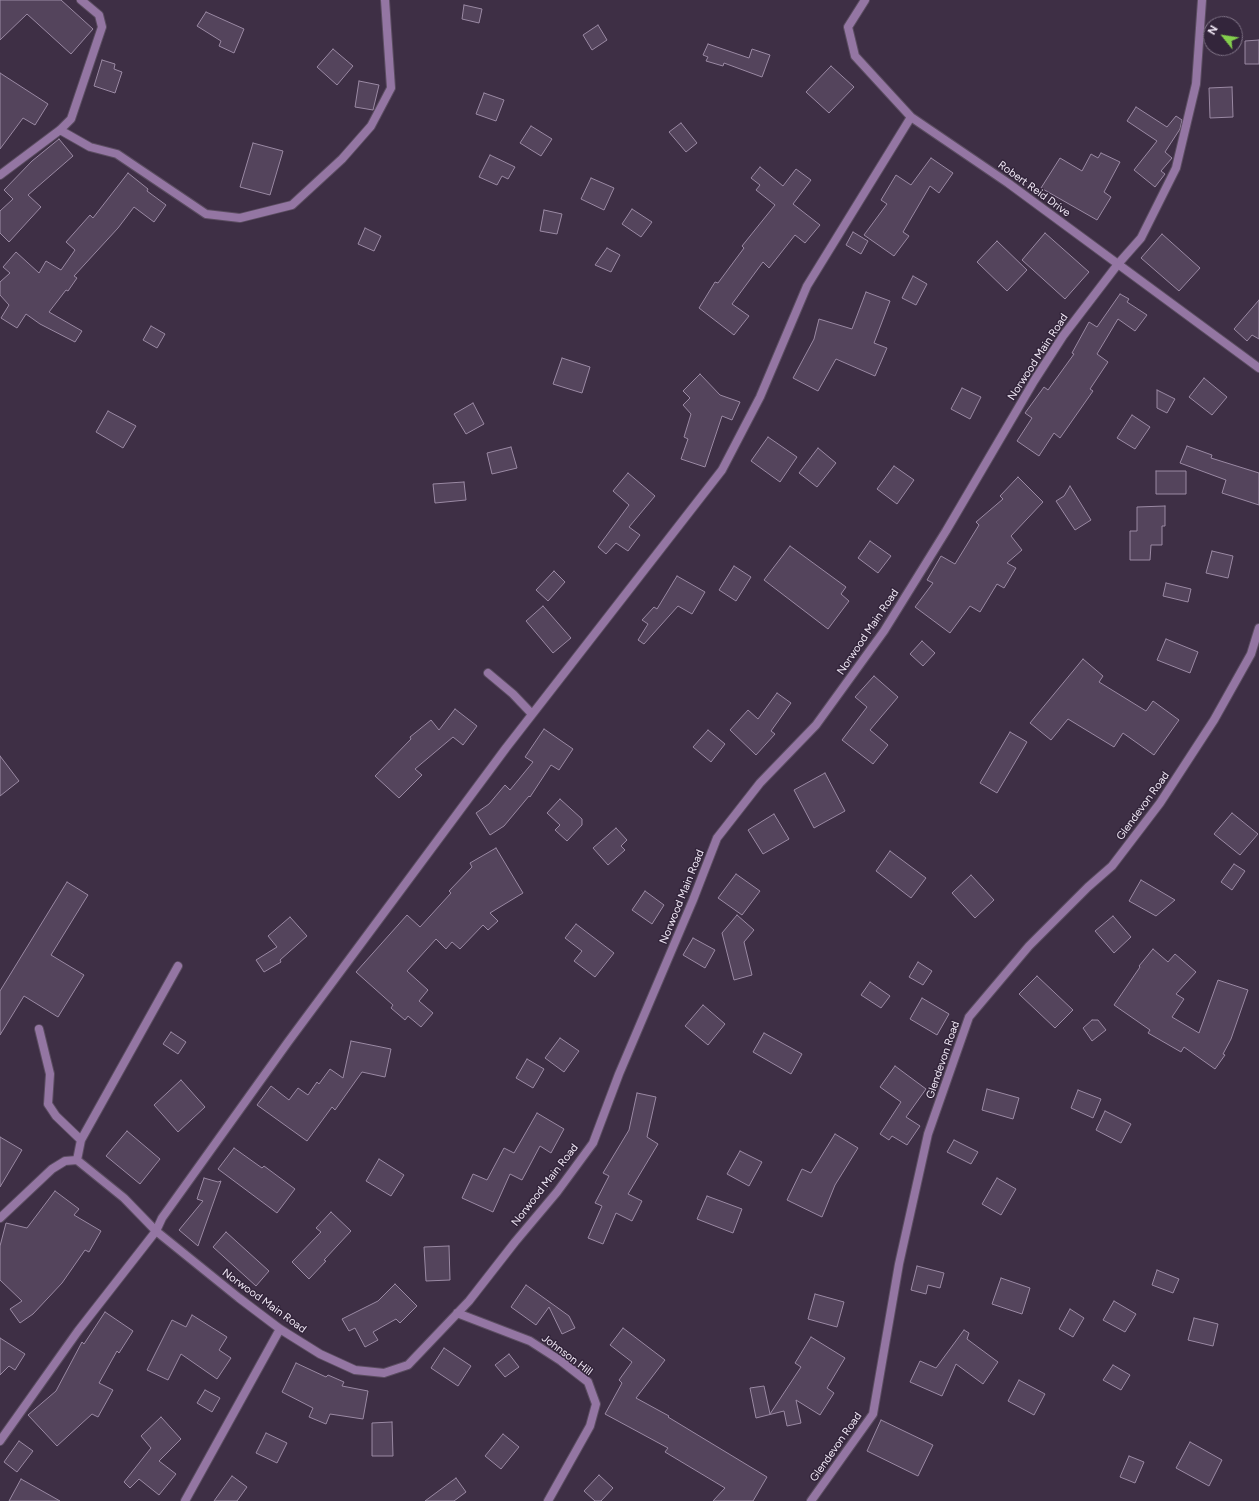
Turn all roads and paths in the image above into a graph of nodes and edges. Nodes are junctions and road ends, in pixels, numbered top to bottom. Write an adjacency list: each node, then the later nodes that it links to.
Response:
1 (81, 0): 6 (street)
2 (385, 0): 6 (street)
3 (865, 0): 5 (street, Robert Reid Drive)
4 (1202, 0): 8 (street, Norwood Main Road)
5 (911, 117): 8 (street, Robert Reid Drive); 12 (street)
6 (60, 130): 7 (street)
7 (0, 175)
8 (1118, 264): 9 (street, Robert Reid Drive); 19 (street, Norwood Main Road)
9 (1259, 368)
10 (1259, 628): 24 (street, Glendevon Road)
11 (488, 673): 12 (street)
12 (532, 714): 18 (street)
13 (178, 966): 15 (street)
14 (39, 1029): 15 (street)
15 (81, 1140): 16 (street)
16 (77, 1160): 17 (street); 18 (street, Norwood Main Road)
17 (0, 1218)
18 (156, 1232): 20 (street, Norwood Main Road); 21 (street)
19 (457, 1314): 20 (street, Norwood Main Road); 23 (street, Johnson Hill)
20 (280, 1329): 22 (street)
21 (0, 1441)
22 (185, 1501)
23 (548, 1501)
24 (811, 1501)

